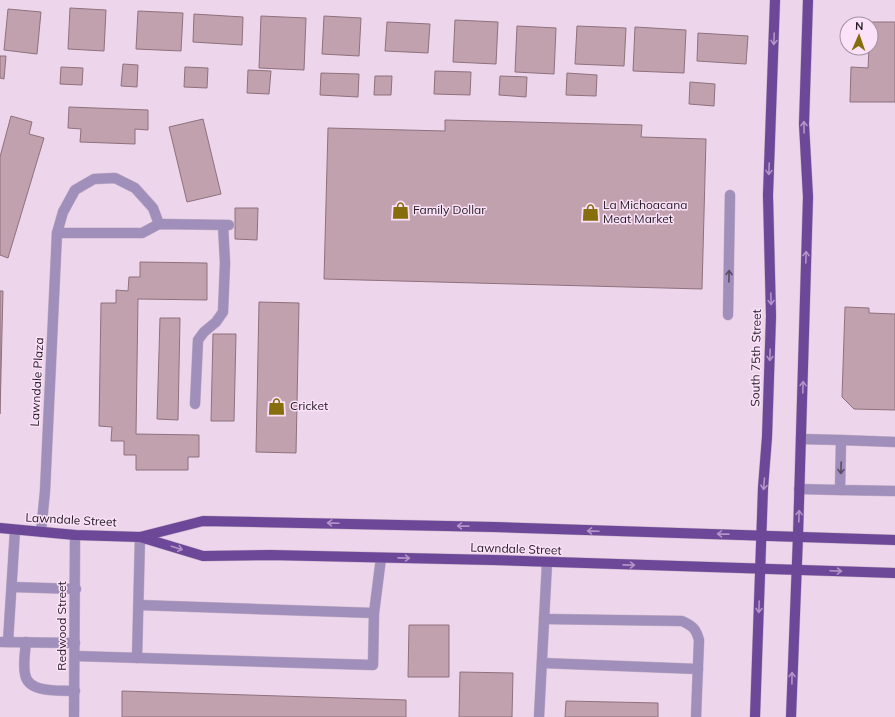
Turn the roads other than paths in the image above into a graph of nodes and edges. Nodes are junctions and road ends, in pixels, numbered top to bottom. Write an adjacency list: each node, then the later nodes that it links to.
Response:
1 (775, 0): 18 (main road, South 75th Street, one-way to 18)
2 (808, 0): 8 (main road, one-way to 2)
3 (730, 195): 6 (street, one-way to 3)
4 (159, 224): 5 (street); 5 (street, Lawndale Plaza); 7 (street)
5 (57, 233): 16 (street, Lawndale Plaza)
6 (728, 315)
7 (195, 404)
8 (801, 439): 9 (street); 11 (main road)
9 (841, 440): 10 (street); 12 (street, one-way to 12)
10 (895, 442)
11 (799, 489): 12 (street); 19 (main road, one-way to 11)
12 (840, 490): 13 (street)
13 (895, 491)
14 (0, 528): 15 (main road, Lawndale Street)
15 (15, 530): 16 (main road, Lawndale Street); 27 (street)
16 (41, 532): 17 (main road, Lawndale Street)
17 (75, 535): 20 (main road, Lawndale Street); 28 (street, Redwood Street)
18 (762, 535): 19 (main road, Lawndale Street); 20 (main road, Lawndale Street, one-way to 20); 24 (main road, South 75th Street)
19 (798, 536): 21 (main road, Lawndale Street); 25 (main road)
20 (140, 537): 22 (main road, Lawndale Street, one-way to 22); 29 (street)
21 (895, 540)
22 (381, 558): 23 (main road, Lawndale Street, one-way to 23); 30 (street)
23 (547, 563): 24 (main road, Lawndale Street, one-way to 24); 31 (street)
24 (760, 568): 25 (main road, Lawndale Street); 43 (main road, South 75th Street, one-way to 43)
25 (797, 569): 26 (main road, Lawndale Street, one-way to 26); 44 (main road, one-way to 25)
26 (895, 573)
27 (12, 587): 28 (street); 32 (street)
28 (76, 589): 34 (street, Redwood Street)
29 (139, 605): 30 (street); 36 (street)
30 (374, 613): 36 (street)
31 (544, 619): 37 (street); 38 (street)
32 (4, 642): 33 (street)
33 (26, 642): 34 (street); 39 (street)
34 (75, 643): 35 (street, Redwood Street)
35 (76, 656): 36 (street); 39 (street, Redwood Street)
36 (137, 658)
37 (542, 663): 38 (street); 41 (street)
38 (698, 669): 42 (street)
39 (75, 691): 40 (street, Redwood Street)
40 (74, 717)
41 (539, 717)
42 (696, 717)
43 (755, 717)
44 (791, 717)

